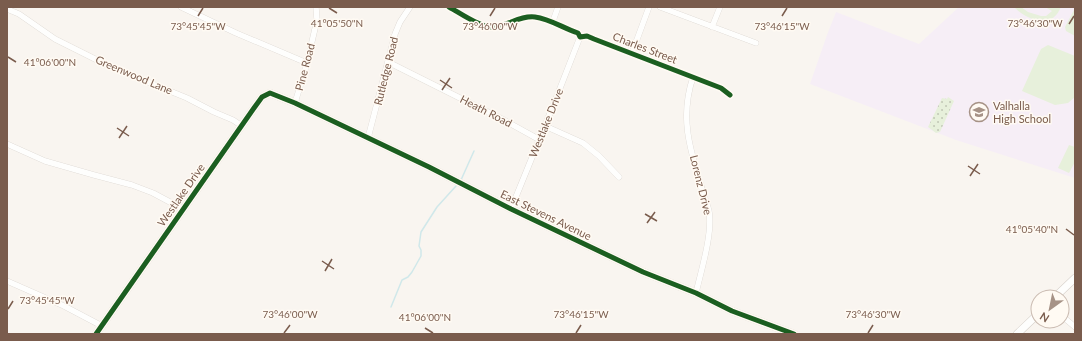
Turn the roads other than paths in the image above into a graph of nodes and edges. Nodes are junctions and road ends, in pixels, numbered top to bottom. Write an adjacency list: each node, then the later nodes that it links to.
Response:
1 (181, 7): 11 (street)
2 (199, 7): 11 (street)
3 (316, 7): 18 (street, Pine Road)
4 (410, 7): 17 (street, Rutledge Road)
5 (449, 7): 12 (street, Charles Street)
6 (558, 7): 12 (street)
7 (650, 7): 16 (street)
8 (660, 7): 13 (street)
9 (720, 7): 13 (street)
10 (7, 9): 22 (street, Greenwood Lane)
11 (196, 14): 18 (street)
12 (553, 21): 14 (street, Charles Street)
13 (712, 27): 15 (street)
14 (580, 37): 16 (street, Charles Street); 23 (street, Westlake Drive)
15 (756, 43)
16 (632, 53): 19 (street, Charles Street)
17 (388, 62): 24 (street, Rutledge Road); 25 (street, Heath Road)
18 (307, 63): 21 (street, Pine Road)
19 (693, 77): 20 (street, Charles Street); 33 (street, Lorenz Drive)
20 (730, 95)
21 (295, 103): 22 (street, Westlake Drive); 24 (street, East Stevens Avenue)
22 (242, 126): 28 (street, Westlake Drive)
23 (545, 126): 25 (street, Westlake Drive); 27 (street)
24 (368, 138): 29 (street, East Stevens Avenue)
25 (540, 140): 29 (street, Westlake Drive)
26 (7, 144): 28 (street)
27 (619, 177)
28 (183, 209): 35 (street, Westlake Drive)
29 (511, 209): 33 (street, East Stevens Avenue)
30 (1075, 278): 32 (street)
31 (7, 281): 35 (street)
32 (1063, 289)
33 (696, 293): 37 (street, East Stevens Avenue)
34 (1030, 322): 38 (street)
35 (102, 326): 36 (street, Westlake Drive)
36 (96, 334)
37 (794, 334)
38 (1017, 334)

